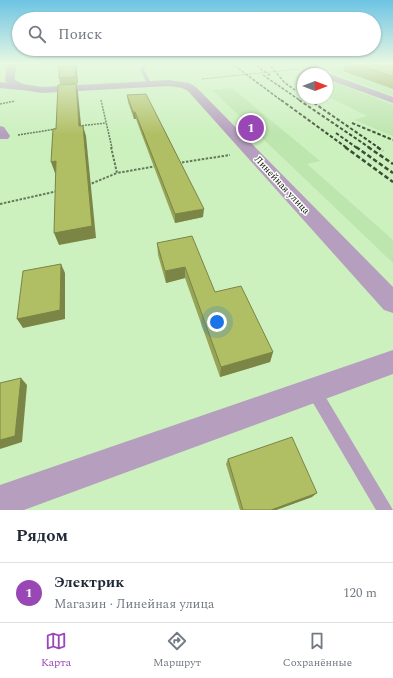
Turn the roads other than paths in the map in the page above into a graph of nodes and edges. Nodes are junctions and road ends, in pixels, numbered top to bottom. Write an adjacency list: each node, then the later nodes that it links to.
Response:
1 (20, 87): 2 (street, Линейная улица)
2 (100, 87)
3 (187, 87): 6 (street, Линейная улица)
4 (357, 87): 5 (street)
5 (393, 100)
6 (393, 303)
7 (393, 362): 8 (street)
8 (313, 390): 9 (street); 10 (lane)
9 (0, 502)
10 (385, 510)

